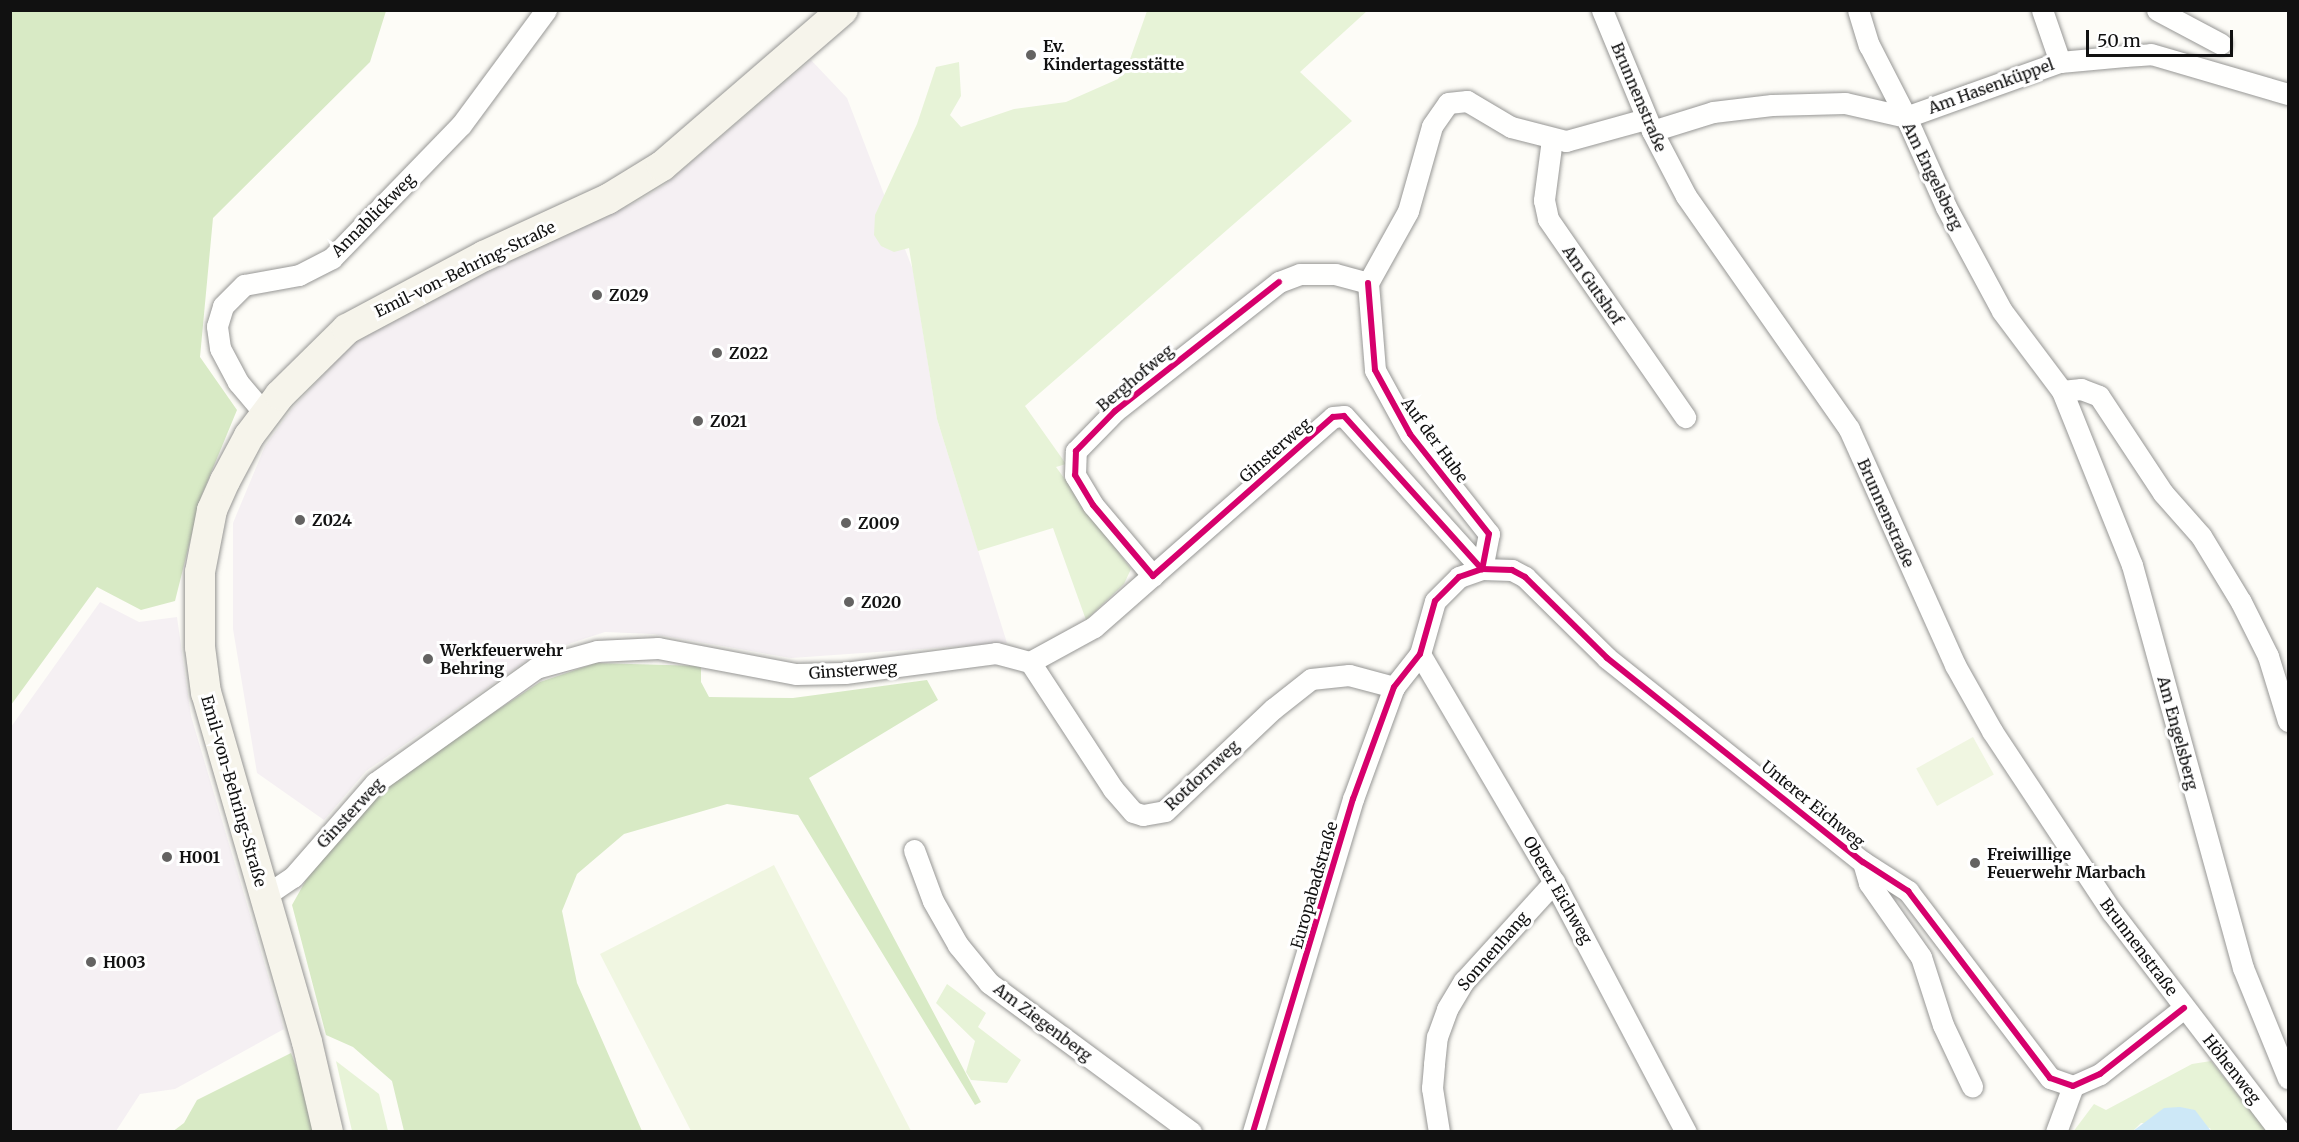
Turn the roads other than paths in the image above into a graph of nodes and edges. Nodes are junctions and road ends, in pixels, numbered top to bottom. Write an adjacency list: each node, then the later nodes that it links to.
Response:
1 (843, 10): 15 (main road, Emil-von-Behring-Straße)
2 (1602, 10): 11 (street, Brunnenstraße)
3 (1858, 10): 10 (street)
4 (2042, 10): 8 (street, Am Hasenküppel)
5 (2157, 10): 7 (street)
6 (550, 12): 15 (street, Annablickweg)
7 (2221, 44)
8 (2060, 62): 9 (street); 10 (street, Am Hasenküppel)
9 (2289, 94)
10 (1906, 117): 11 (street, Am Engelsberg); 14 (street, Am Engelsberg)
11 (1649, 125): 12 (street); 27 (street, Brunnenstraße)
12 (1552, 140): 13 (street); 16 (street, Am Gutshof)
13 (1368, 283): 17 (street, Auf der Hube); 18 (street, Berghofweg)
14 (2062, 391): 22 (street); 28 (street, Am Engelsberg)
15 (265, 414): 26 (main road, Emil-von-Behring-Straße)
16 (1685, 417)
17 (1482, 569): 18 (street, Ginsterweg); 19 (street, Unterer Eichweg); 24 (street, Unterer Eichweg)
18 (1153, 576): 20 (street, Ginsterweg)
19 (1420, 654): 21 (street, Europabadstraße); 25 (street, Oberer Eichweg)
20 (1030, 662): 21 (street, Rotdornweg); 26 (street, Ginsterweg)
21 (1394, 687): 33 (street, Europabadstraße)
22 (2289, 721)
23 (914, 850): 32 (street, Am Ziegenberg)
24 (1863, 862): 29 (street, Unterer Eichweg); 30 (street, Unterer Eichweg)
25 (1554, 882): 34 (street, Sonnenhang); 35 (street, Oberer Eichweg)
26 (263, 897): 31 (main road, Emil-von-Behring-Straße)
27 (2184, 1008): 30 (street); 37 (street, Höhenweg)
28 (2289, 1078)
29 (1972, 1086)
30 (2073, 1086): 36 (street)
31 (328, 1131)
32 (1191, 1131)
33 (1253, 1131)
34 (1439, 1131)
35 (1686, 1131)
36 (2056, 1131)
37 (2280, 1131)

